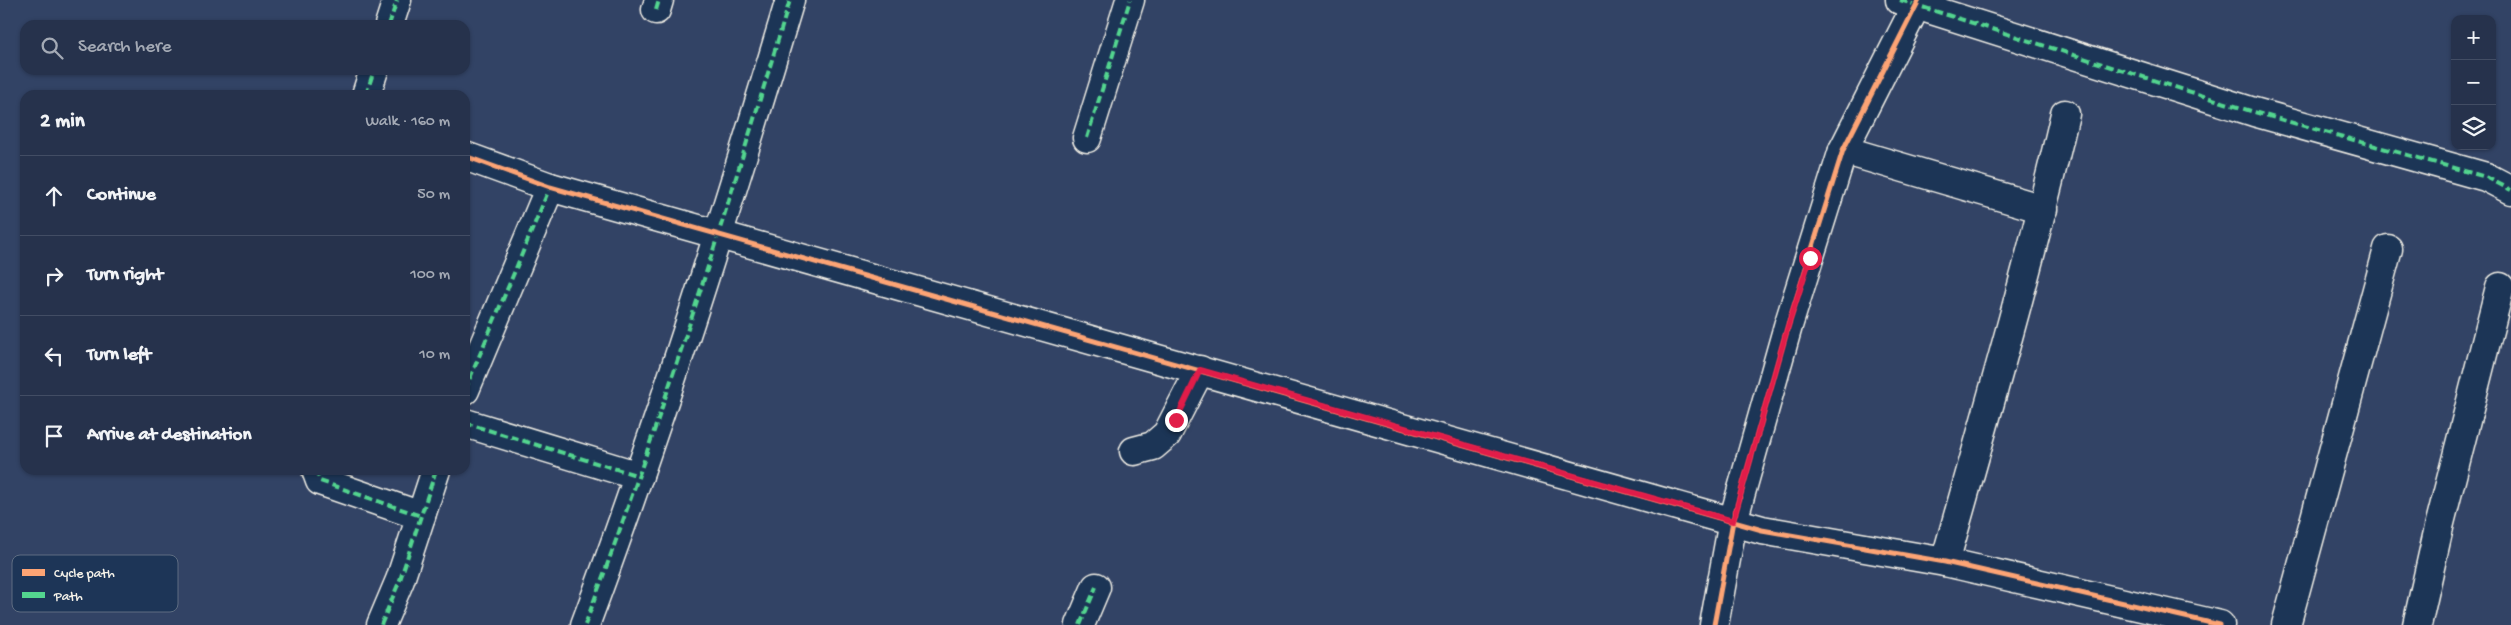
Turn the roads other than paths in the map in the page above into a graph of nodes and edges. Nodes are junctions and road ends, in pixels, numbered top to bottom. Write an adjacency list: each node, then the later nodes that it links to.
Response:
1 (397, 0): 5 (street)
2 (790, 0): 15 (street)
3 (1130, 0): 9 (street)
4 (1911, 2): 10 (street); 13 (street)
5 (391, 20)
6 (372, 75): 7 (street)
7 (368, 90)
8 (2065, 114): 14 (street)
9 (1087, 138)
10 (1843, 150): 14 (street); 26 (street)
11 (470, 158): 12 (street)
12 (550, 188): 15 (street); 19 (street)
13 (2511, 190)
14 (2043, 209): 27 (street)
15 (720, 234): 18 (street); 24 (street)
16 (2388, 249): 34 (street)
17 (2500, 287): 35 (street)
18 (1200, 370): 21 (street); 26 (street)
19 (470, 378)
20 (470, 425): 24 (street)
21 (1134, 451)
22 (318, 475): 25 (street)
23 (434, 475): 25 (street)
24 (639, 476): 30 (street)
25 (422, 516): 29 (street)
26 (1733, 521): 27 (street); 32 (street)
27 (1945, 562): 33 (street)
28 (1096, 587): 31 (street)
29 (381, 625)
30 (585, 625)
31 (1080, 625)
32 (1714, 625)
33 (2220, 625)
34 (2286, 625)
35 (2418, 625)

